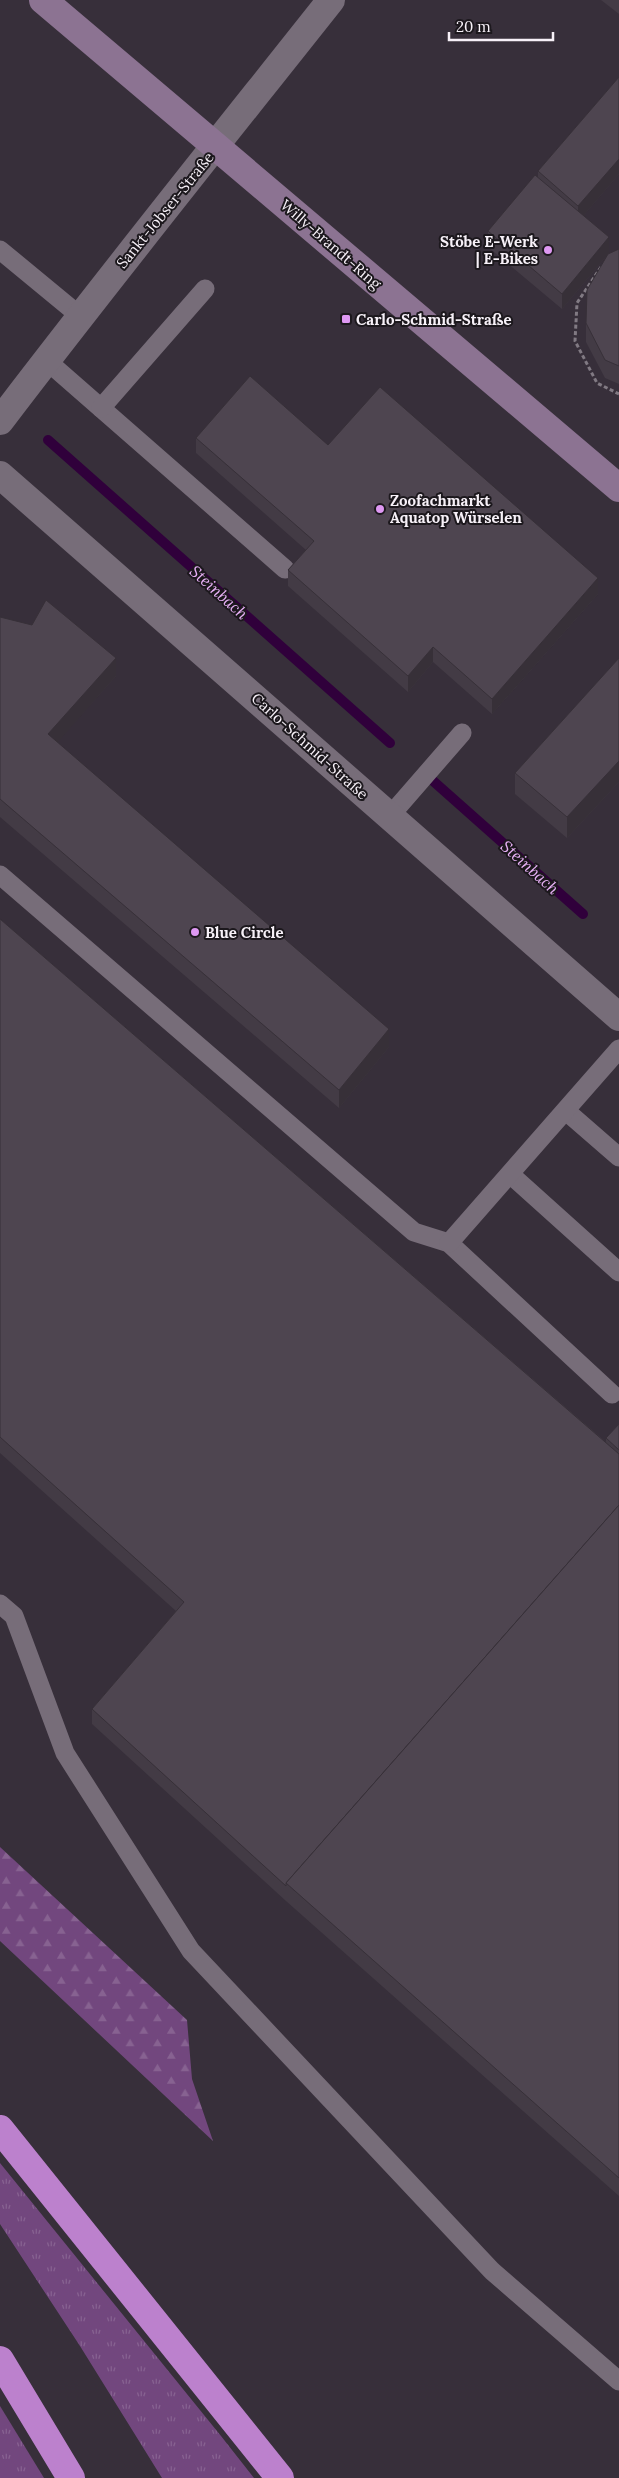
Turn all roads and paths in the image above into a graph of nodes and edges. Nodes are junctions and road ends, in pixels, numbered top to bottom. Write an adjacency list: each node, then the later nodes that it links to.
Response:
1 (43, 0): 3 (street, Willy-Brandt-Ring)
2 (332, 0): 3 (street, Sankt-Jobser-Straße)
3 (216, 147): 7 (street, Sankt-Jobser-Straße); 13 (street, Willy-Brandt-Ring)
4 (0, 250): 7 (lane)
5 (604, 262): 9 (path)
6 (204, 288): 10 (lane)
7 (80, 316): 8 (street, Sankt-Jobser-Straße)
8 (46, 360): 10 (lane); 11 (street, Sankt-Jobser-Straße)
9 (619, 394)
10 (101, 408): 14 (lane)
11 (0, 421)
12 (0, 475): 16 (street, Carlo-Schmid-Straße)
13 (619, 488)
14 (285, 569)
15 (462, 733): 16 (lane)
16 (389, 816): 18 (street, Carlo-Schmid-Straße)
17 (0, 875): 23 (lane)
18 (619, 1017)
19 (619, 1049): 20 (lane)
20 (566, 1111): 21 (lane); 22 (lane)
21 (619, 1157)
22 (510, 1174): 23 (lane); 24 (lane)
23 (448, 1243): 25 (lane)
24 (619, 1272)
25 (612, 1394)
26 (0, 1604): 29 (lane)
27 (0, 2128): 31 (highway)
28 (0, 2360): 30 (highway)
29 (619, 2381)
30 (71, 2478)
31 (280, 2478)

